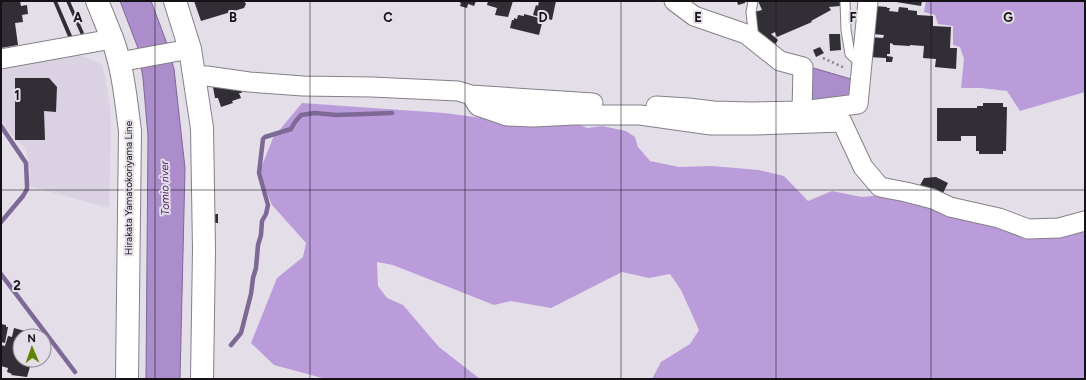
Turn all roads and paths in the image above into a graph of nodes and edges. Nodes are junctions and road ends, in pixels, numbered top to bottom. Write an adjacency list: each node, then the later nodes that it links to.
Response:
1 (97, 1): 9 (main road, Hirakata Yamatokoriyama Line)
2 (175, 1): 11 (main road)
3 (674, 1): 10 (street)
4 (753, 1): 10 (lane)
5 (845, 1): 8 (lane)
6 (868, 1): 7 (street)
7 (865, 27): 8 (lane); 15 (street)
8 (846, 30): 15 (lane)
9 (112, 39): 13 (street); 14 (main road, Hirakata Yamatokoriyama Line)
10 (755, 41): 18 (street)
11 (190, 49): 14 (street); 16 (main road)
12 (823, 58): 15 (path)
13 (1, 59)
14 (119, 62): 20 (main road, Hirakata Yamatokoriyama Line)
15 (861, 69): 18 (street)
16 (194, 76): 17 (street); 21 (main road)
17 (471, 95): 18 (street); 19 (street)
18 (802, 111)
19 (1085, 221)
20 (127, 379)
21 (202, 379)

